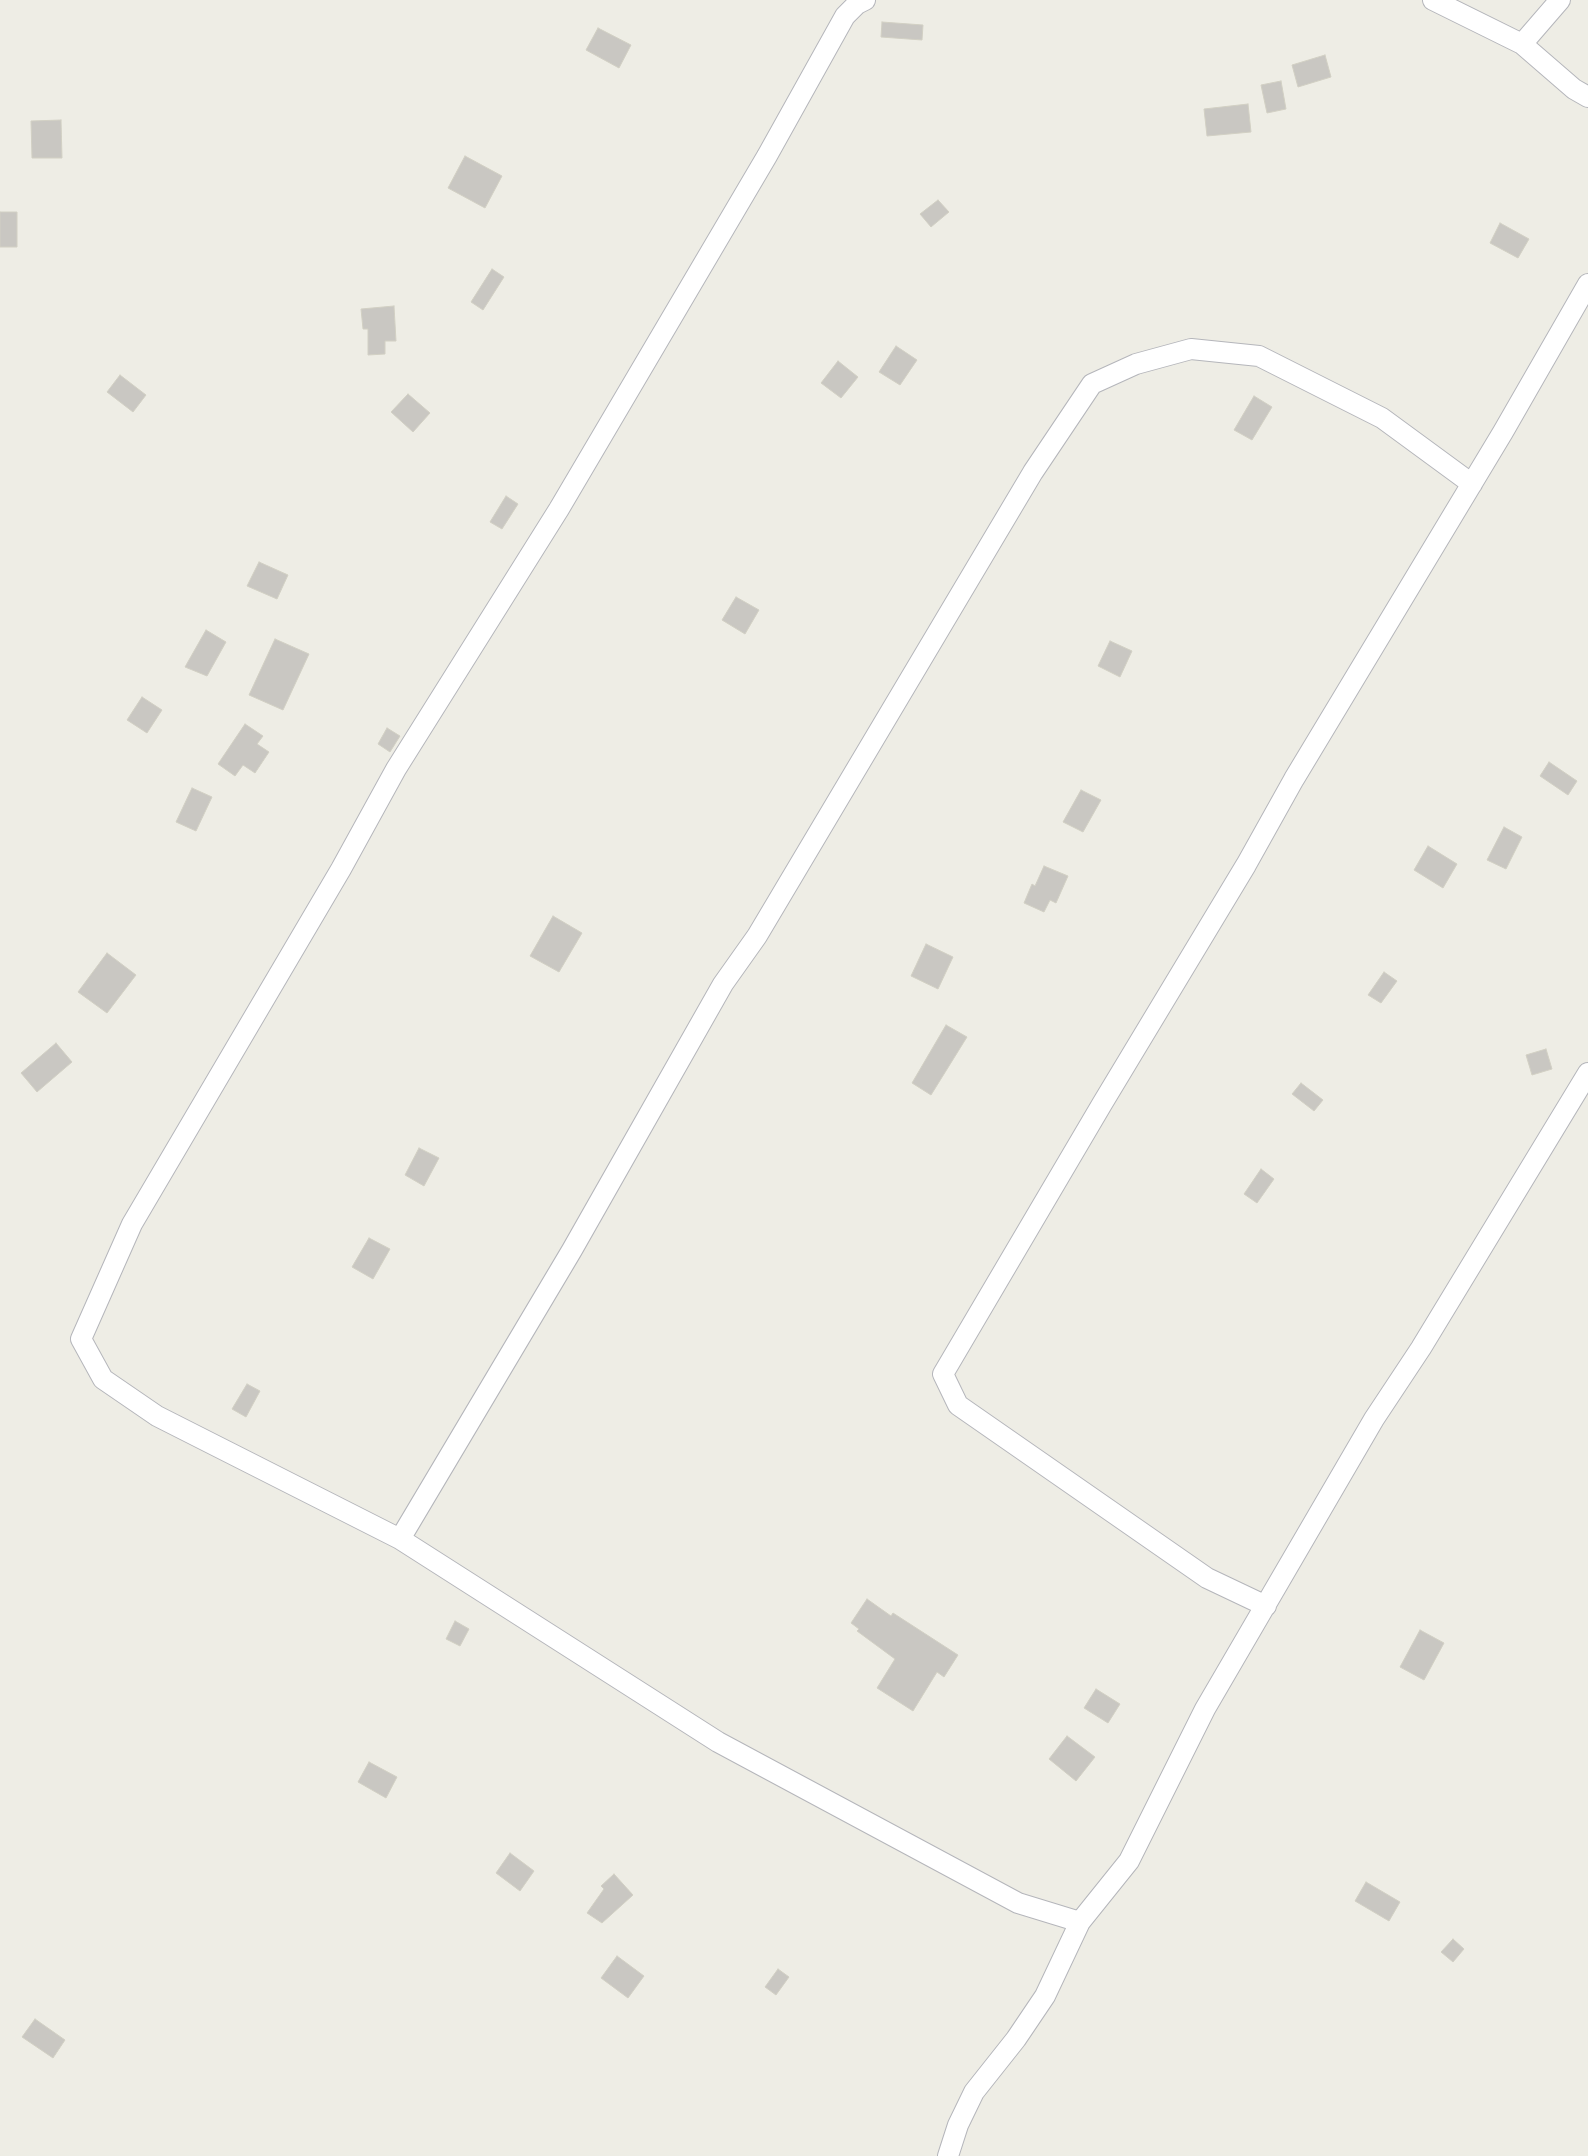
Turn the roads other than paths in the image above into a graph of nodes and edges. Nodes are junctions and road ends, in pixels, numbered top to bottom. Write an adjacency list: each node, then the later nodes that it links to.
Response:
1 (865, 0): 9 (street)
2 (1433, 0): 4 (street)
3 (1560, 0): 4 (street)
4 (1522, 44): 5 (street)
5 (1588, 97)
6 (1588, 284): 7 (street)
7 (1472, 484): 9 (street); 10 (street)
8 (1588, 1073): 10 (street)
9 (400, 1539): 11 (street)
10 (1266, 1606): 11 (street)
11 (1080, 1922): 12 (street)
12 (948, 2156)

